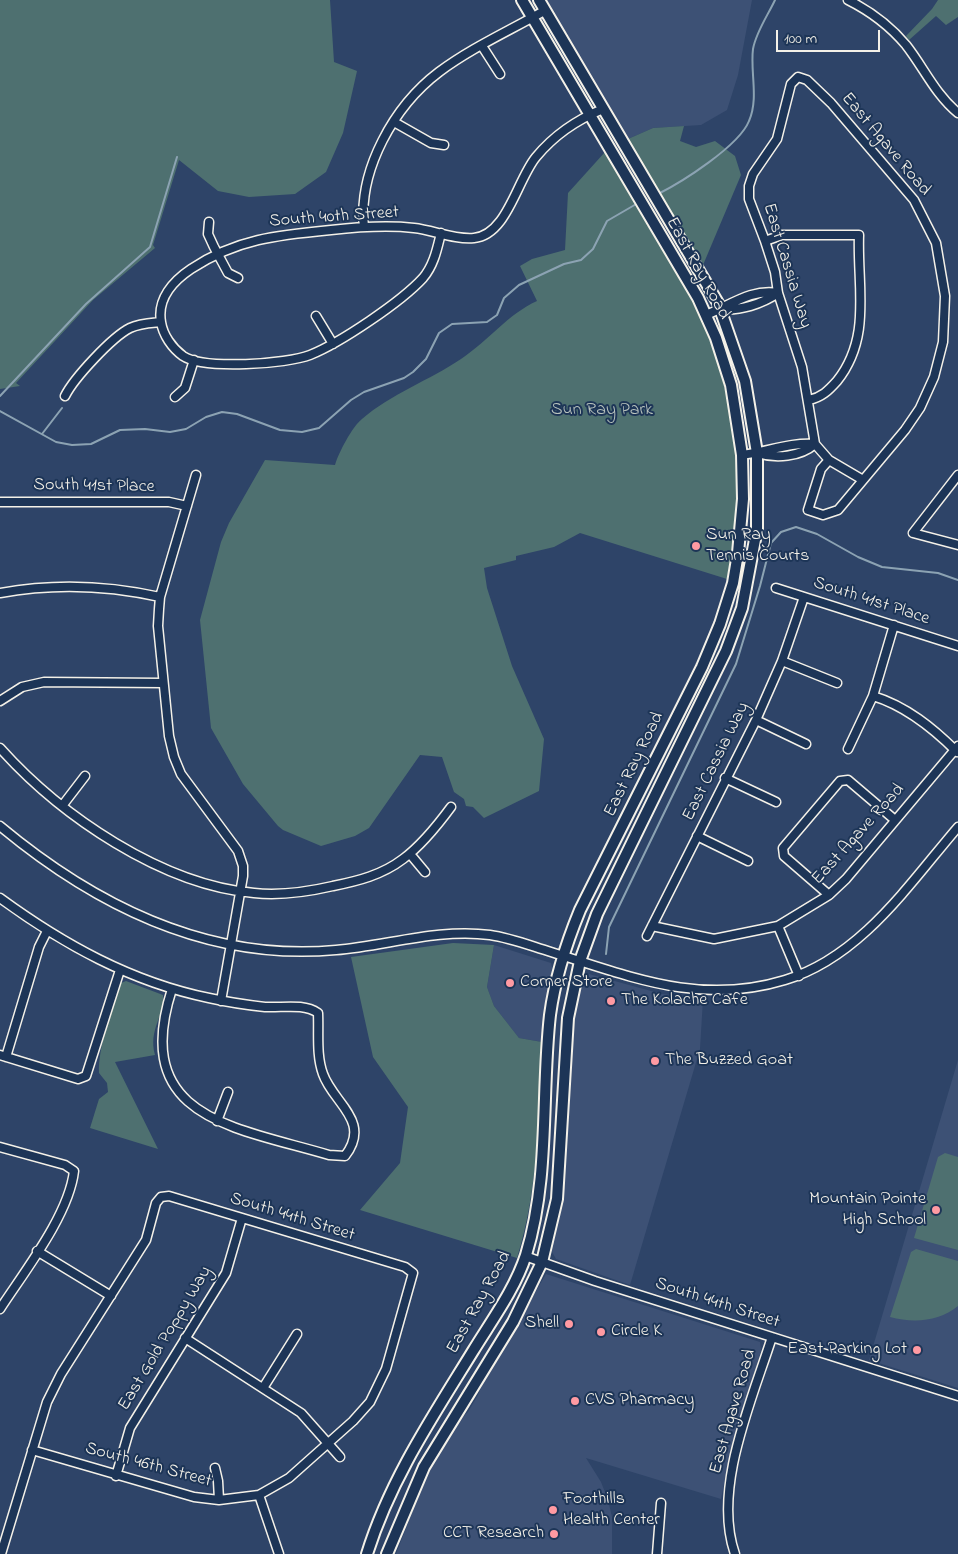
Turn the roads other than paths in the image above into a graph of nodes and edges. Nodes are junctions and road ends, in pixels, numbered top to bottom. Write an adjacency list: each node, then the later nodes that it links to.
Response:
1 (522, 0): 5 (main road, East Ray Road)
2 (539, 0): 4 (main road, East Ray Road)
3 (848, 0): 10 (street)
4 (544, 11): 5 (street); 9 (main road, East Ray Road)
5 (531, 18): 6 (street); 11 (main road, East Ray Road)
6 (482, 46): 7 (street); 12 (street)
7 (500, 74)
8 (798, 77): 17 (street, East Cassia Way); 36 (street, East Agave Road)
9 (603, 109): 11 (street, South 40th Street); 21 (main road, East Ray Road)
10 (958, 113)
11 (589, 115): 16 (street, South 40th Street); 23 (main road, East Ray Road)
12 (394, 122): 13 (street); 15 (street)
13 (444, 145)
14 (209, 222): 18 (street)
15 (364, 227): 16 (street, South 40th Street); 18 (street, South 40th Street)
16 (441, 233): 25 (street)
17 (765, 241): 20 (street, East Cassia Way); 29 (street)
18 (218, 253): 19 (street); 24 (street, South 40th Street)
19 (238, 278)
20 (778, 293): 21 (street); 29 (street, East Cassia Way)
21 (721, 309): 23 (street); 31 (main road, East Ray Road)
22 (316, 316): 25 (street)
23 (706, 316): 32 (main road, East Ray Road)
24 (161, 322): 26 (street); 27 (street)
25 (333, 344): 26 (street)
26 (194, 360): 28 (street)
27 (65, 396)
28 (175, 397)
29 (809, 400): 30 (street, East Cassia Way)
30 (816, 444): 31 (street); 33 (street)
31 (757, 453): 32 (street); 59 (main road, East Ray Road)
32 (742, 455): 58 (main road, East Ray Road)
33 (829, 460): 36 (street); 36 (street, East Agave Road)
34 (196, 475): 38 (street)
35 (958, 475): 39 (street)
36 (863, 480)
37 (0, 502): 38 (street, South 41st Place)
38 (187, 506): 42 (street)
39 (958, 545)
40 (776, 588): 43 (street, South 41st Place)
41 (0, 593): 42 (street)
42 (160, 597): 47 (street)
43 (804, 597): 44 (street, South 41st Place); 46 (street, East Cassia Way)
44 (894, 625): 45 (street, South 41st Place); 49 (street)
45 (958, 646)
46 (782, 661): 48 (street); 51 (street, East Cassia Way)
47 (163, 683): 50 (street); 70 (street)
48 (837, 683)
49 (873, 696): 54 (street); 55 (street)
50 (0, 702)
51 (756, 720): 52 (street); 57 (street, East Cassia Way)
52 (806, 744)
53 (0, 748): 61 (street)
54 (848, 749)
55 (957, 750): 63 (street, East Agave Road)
56 (85, 776): 61 (street)
57 (726, 778): 60 (street); 66 (street, East Cassia Way)
58 (640, 793): 59 (main road); 78 (main road, East Ray Road)
59 (653, 800): 78 (main road, East Ray Road)
60 (776, 802)
61 (62, 806): 70 (street)
62 (451, 807): 67 (street)
63 (895, 820): 71 (street, East Agave Road); 71 (street)
64 (0, 826): 77 (street)
65 (958, 826): 80 (street)
66 (697, 836): 68 (street); 73 (street, East Cassia Way)
67 (410, 854): 69 (street); 70 (street)
68 (748, 861)
69 (425, 872)
70 (241, 891): 77 (street)
71 (829, 895): 74 (street, East Agave Road)
72 (0, 898): 75 (street)
73 (652, 926): 74 (street, East Agave Road); 76 (street, East Cassia Way)
74 (778, 926): 80 (street)
75 (47, 931): 79 (street); 83 (street)
76 (648, 936)
77 (231, 946): 78 (street); 82 (street)
78 (571, 958): 80 (street); 89 (main road, East Ray Road); 90 (main road, East Ray Road)
79 (120, 970): 81 (street); 83 (street)
80 (799, 976)
81 (172, 989): 82 (street); 85 (street)
82 (221, 1001): 85 (street)
83 (3, 1056)
84 (228, 1092): 85 (street)
85 (217, 1121)
86 (0, 1147): 88 (street)
87 (242, 1218): 91 (street, South 44th Street); 95 (street, East Gold Poppy Way); 98 (street, South 44th Street)
88 (37, 1250): 91 (street); 92 (street)
89 (525, 1256): 90 (street, South 44th Street); 108 (main road, East Ray Road)
90 (542, 1262): 94 (street, South 44th Street); 109 (main road, East Ray Road)
91 (111, 1296): 99 (street)
92 (0, 1309)
93 (297, 1334): 96 (street)
94 (772, 1337): 97 (street, South 44th Street); 111 (street, East Agave Road)
95 (185, 1338): 96 (street); 102 (street, East Gold Poppy Way)
96 (263, 1388): 98 (street)
97 (958, 1396)
98 (328, 1443): 100 (street); 103 (street)
99 (32, 1450): 102 (street, South 46th Street); 106 (street)
100 (340, 1456)
101 (215, 1468): 104 (street)
102 (116, 1476): 104 (street, South 46th Street)
103 (259, 1495): 104 (street, South 46th Street); 107 (street)
104 (219, 1500)
105 (662, 1503): 110 (street)
106 (1, 1554)
107 (279, 1554)
108 (367, 1554)
109 (387, 1554)
110 (658, 1554)
111 (735, 1554)

